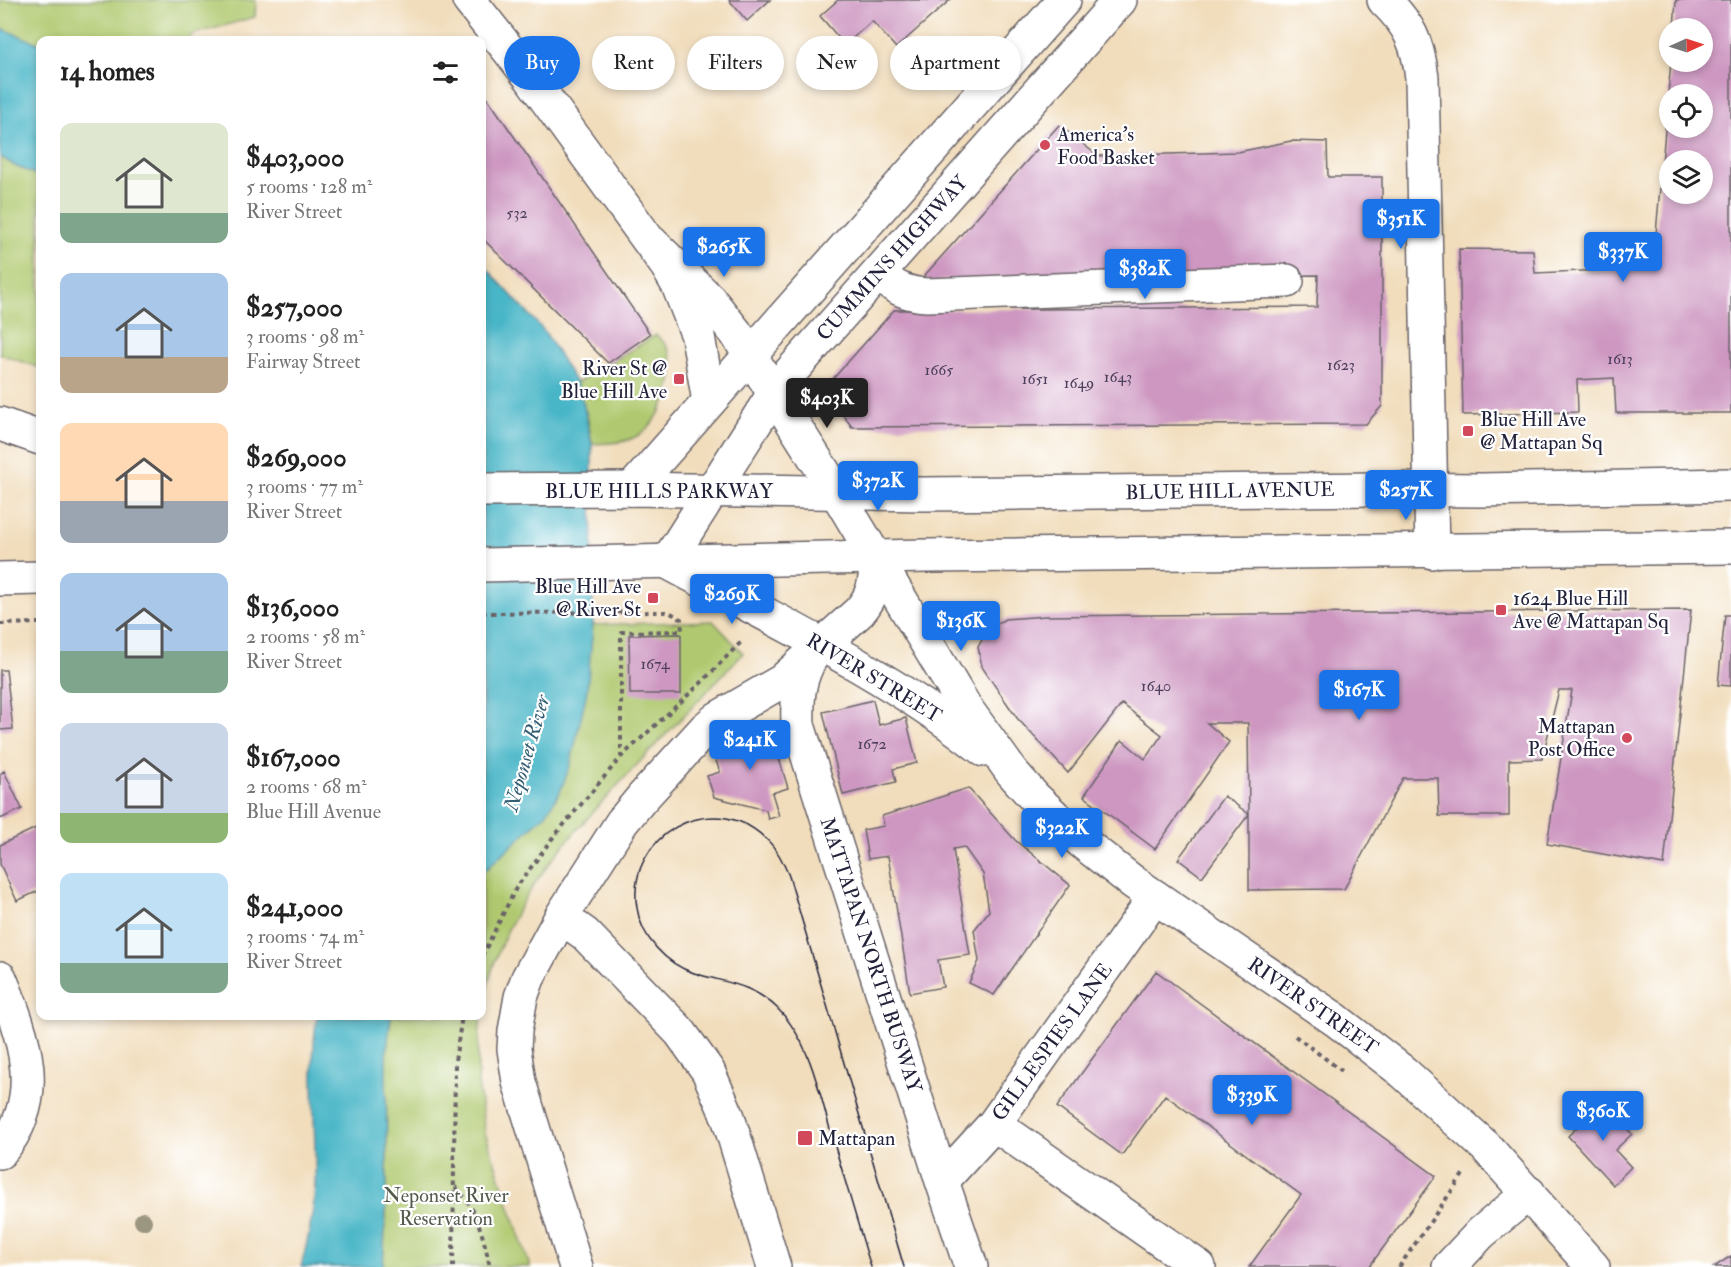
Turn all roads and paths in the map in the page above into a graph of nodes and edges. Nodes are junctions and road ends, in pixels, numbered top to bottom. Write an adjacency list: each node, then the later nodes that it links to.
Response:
1 (470, 0): 5 (main road, RIVER STREET)
2 (1064, 0): 8 (main road)
3 (1120, 0): 6 (main road, CUMMINS HIGHWAY)
4 (1384, 0): 17 (main road)
5 (651, 242): 8 (main road, RIVER STREET); 10 (main road, RIVER STREET)
6 (879, 273): 7 (main road); 9 (main road, CUMMINS HIGHWAY)
7 (1287, 281)
8 (751, 354): 9 (main road, RIVER STREET); 10 (main road)
9 (774, 392): 16 (main road, CUMMINS HIGHWAY); 18 (main road, RIVER STREET)
10 (709, 402): 14 (main road)
11 (0, 424): 12 (main road)
12 (36, 437)
13 (1731, 485): 17 (main road, BLUE HILL AVENUE)
14 (632, 489): 15 (main road, BLUE HILLS PARKWAY); 16 (main road, BLUE HILLS PARKWAY)
15 (486, 490)
16 (711, 490): 18 (main road, BLUE HILLS PARKWAY); 22 (main road, CUMMINS HIGHWAY)
17 (1430, 490): 18 (main road, BLUE HILL AVENUE); 20 (main road)
18 (837, 493): 21 (main road, RIVER STREET)
19 (1731, 547): 20 (main road)
20 (1432, 552): 21 (main road)
21 (875, 557): 22 (main road); 30 (main road); 32 (main road, RIVER STREET)
22 (667, 562): 23 (main road); 30 (main road, RIVER STREET)
23 (486, 565)
24 (36, 578): 25 (main road)
25 (0, 579)
26 (486, 613): 31 (path)
27 (36, 623): 28 (path)
28 (0, 624)
29 (746, 637): 31 (path)
30 (821, 645): 32 (main road, RIVER STREET); 34 (main road); 43 (main road, MATTAPAN NORTH BUSWAY)
31 (621, 757): 35 (path)
32 (1011, 771): 33 (main road, RIVER STREET)
33 (1155, 897): 40 (main road, GILLESPIES LANE); 45 (main road, RIVER STREET)
34 (561, 916): 48 (main road); 49 (main road)
35 (486, 948)
36 (0, 978): 41 (main road)
37 (461, 1020): 44 (path)
38 (1292, 1034): 39 (path, RIVER STREET)
39 (1349, 1076)
40 (994, 1124): 43 (main road, GILLESPIES LANE); 51 (main road)
41 (0, 1152)
42 (1468, 1168): 52 (path)
43 (942, 1181): 50 (main road, MATTAPAN NORTH BUSWAY)
44 (454, 1186): 46 (path); 47 (path)
45 (1529, 1193): 53 (main road); 54 (main road, RIVER STREET)
46 (453, 1267)
47 (490, 1267)
48 (576, 1267)
49 (774, 1267)
50 (971, 1267)
51 (1199, 1267)
52 (1398, 1267)
53 (1449, 1267)
54 (1593, 1267)

